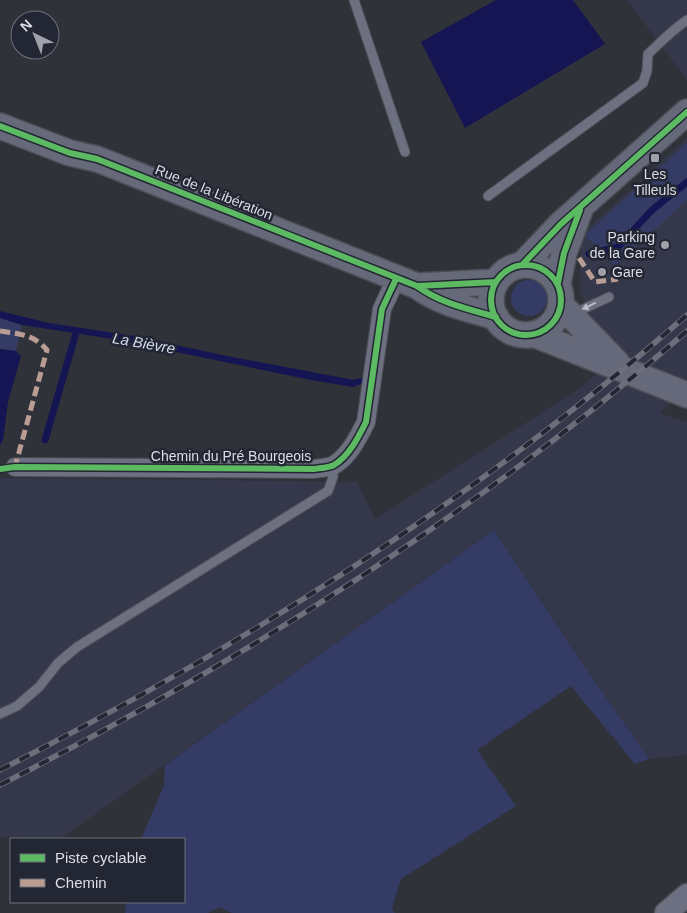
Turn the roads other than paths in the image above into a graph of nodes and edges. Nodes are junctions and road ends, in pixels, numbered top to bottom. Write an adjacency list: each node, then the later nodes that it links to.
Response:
1 (354, 0): 5 (lane)
2 (687, 20): 6 (lane)
3 (687, 112): 7 (main road)
4 (0, 126): 9 (main road, Rue de la Libération)
5 (405, 152)
6 (488, 196)
7 (581, 207): 8 (main road); 12 (main road)
8 (523, 264): 10 (main road); 12 (main road)
9 (406, 282): 10 (main road, Rue de la Libération); 13 (main road, Rue de la Libération); 17 (street)
10 (496, 282): 13 (main road)
11 (609, 297): 12 (lane, one-way to 12)
12 (563, 301): 14 (main road); 15 (main road)
13 (496, 318): 14 (main road)
14 (533, 334): 15 (main road)
15 (622, 369): 16 (main road)
16 (687, 395)
17 (333, 466): 18 (street, Chemin du Pré Bourgeois); 19 (lane)
18 (15, 467)
19 (0, 714)
20 (687, 896): 21 (street)
21 (666, 913)

